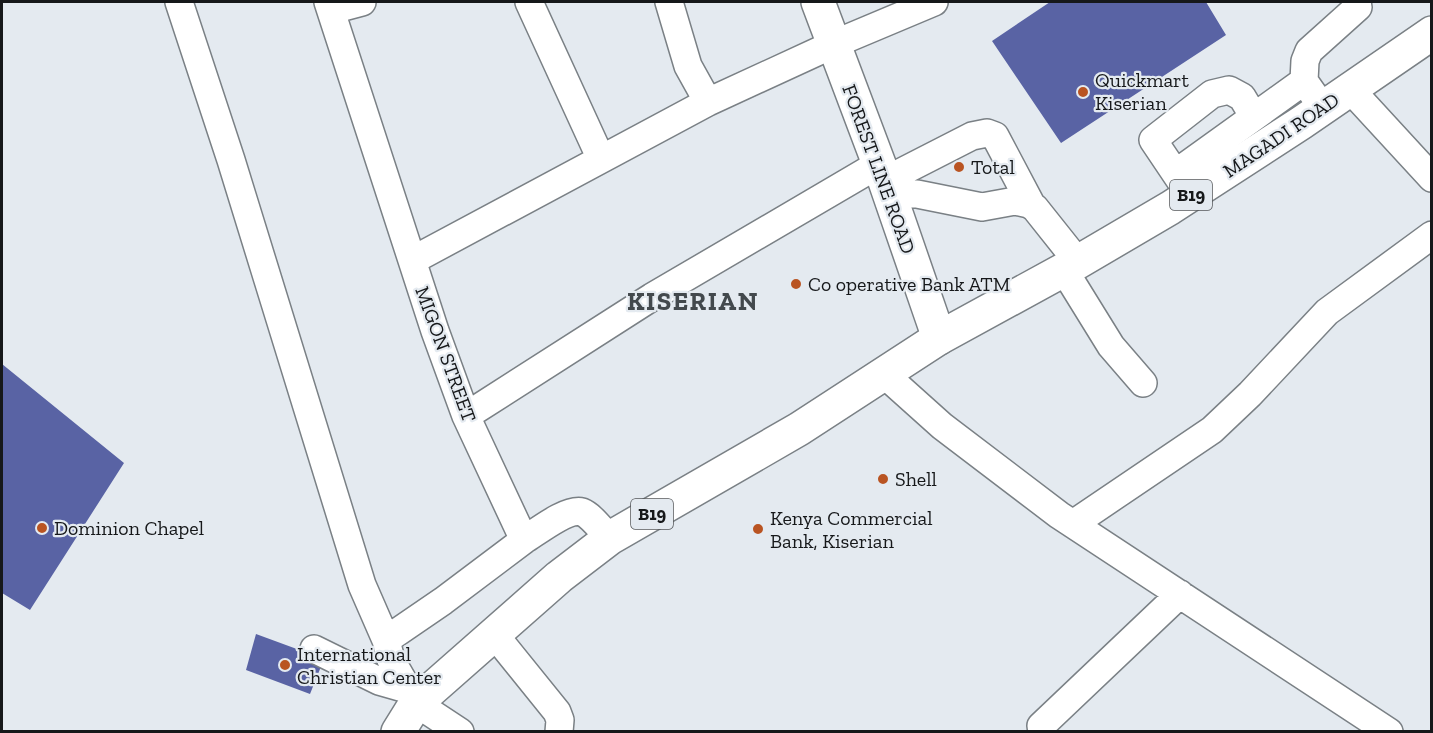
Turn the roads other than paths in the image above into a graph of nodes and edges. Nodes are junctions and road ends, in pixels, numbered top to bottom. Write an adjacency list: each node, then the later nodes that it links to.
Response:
1 (179, 2): 33 (street)
2 (362, 2): 7 (street)
3 (529, 2): 16 (street)
4 (669, 2): 13 (street)
5 (818, 2): 10 (main road, FOREST LINE ROAD)
6 (934, 2): 10 (street)
7 (330, 6): 22 (street, MIGON STREET)
8 (1358, 7): 11 (street)
9 (1431, 33): 12 (main road, MAGADI ROAD / B19)
10 (834, 44): 13 (street); 18 (main road, FOREST LINE ROAD)
11 (1304, 81): 14 (street); 15 (street)
12 (1350, 89): 14 (main road, MAGADI ROAD / B19); 17 (street)
13 (708, 102): 16 (street)
14 (1323, 108): 19 (main road, MAGADI ROAD / B19)
15 (1254, 117): 19 (street); 19 (street)
16 (601, 159): 22 (street)
17 (1431, 178)
18 (884, 180): 20 (street); 20 (street); 24 (main road, FOREST LINE ROAD); 27 (street)
19 (1183, 184): 23 (main road, MAGADI ROAD / B19)
20 (1032, 206): 23 (street)
21 (1431, 235): 28 (street)
22 (412, 260): 27 (street, MIGON STREET)
23 (1071, 266): 24 (main road, MAGADI ROAD / B19); 26 (street)
24 (939, 338): 25 (main road, B19)
25 (884, 374): 28 (street); 29 (main road, B19)
26 (1143, 383)
27 (466, 416): 30 (street, MIGON STREET)
28 (1073, 524): 31 (street)
29 (610, 538): 30 (street); 32 (main road, B19)
30 (524, 540): 33 (street)
31 (1180, 594): 36 (street); 40 (street)
32 (494, 634): 35 (main road, B19); 39 (street)
33 (386, 640): 35 (street)
34 (314, 648): 35 (street)
35 (412, 696): 37 (main road, B19); 38 (street)
36 (1041, 726)
37 (398, 732)
38 (460, 732)
39 (559, 732)
40 (1389, 732)

